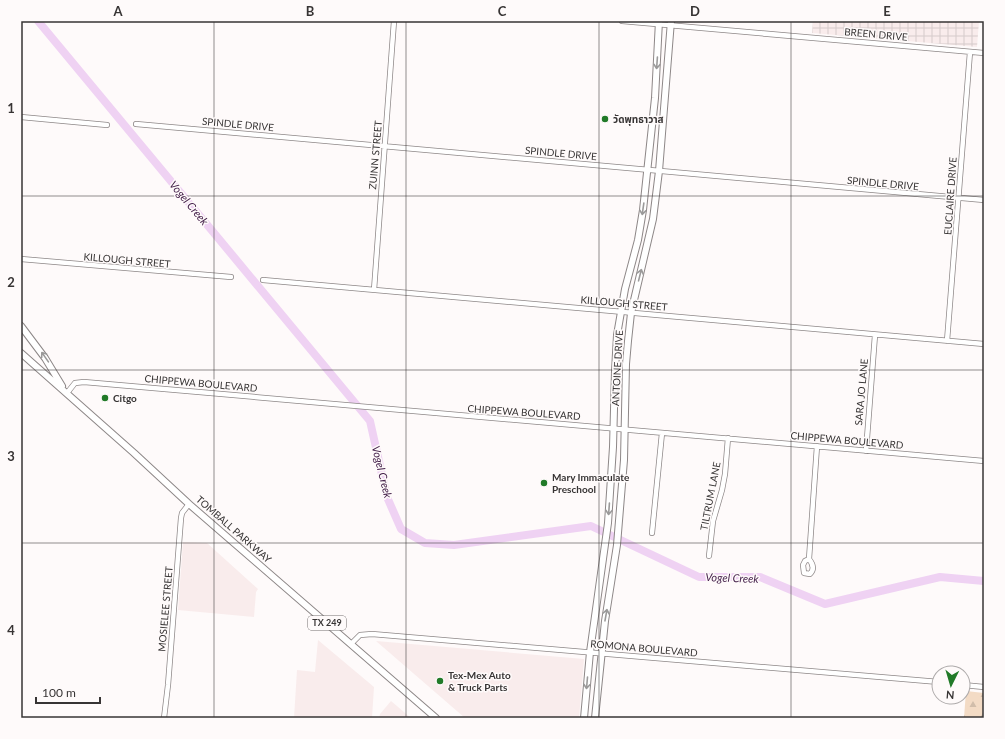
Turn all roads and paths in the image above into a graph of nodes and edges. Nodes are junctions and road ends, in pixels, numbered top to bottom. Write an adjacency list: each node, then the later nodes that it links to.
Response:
1 (394, 21): 12 (street, ZUINN STREET)
2 (622, 21): 3 (street, BREEN DRIVE)
3 (659, 23): 4 (street, BREEN DRIVE); 7 (main road, ANTOINE DRIVE, one-way to 7)
4 (671, 23): 5 (street, BREEN DRIVE); 8 (main road, ANTOINE DRIVE)
5 (970, 52): 6 (street, BREEN DRIVE); 15 (street, EUCLAIRE DRIVE)
6 (984, 53)
7 (655, 98): 8 (main road); 13 (main road, ANTOINE DRIVE)
8 (665, 99): 14 (main road, ANTOINE DRIVE)
9 (21, 117): 10 (street)
10 (107, 124)
11 (136, 124): 12 (street, SPINDLE DRIVE)
12 (384, 146): 13 (street, SPINDLE DRIVE); 22 (street, ZUINN STREET)
13 (648, 170): 14 (street, SPINDLE DRIVE); 17 (main road, ANTOINE DRIVE, one-way to 17)
14 (659, 171): 15 (street, SPINDLE DRIVE); 18 (main road, ANTOINE DRIVE)
15 (958, 198): 16 (street, SPINDLE DRIVE); 27 (street, EUCLAIRE DRIVE)
16 (984, 200)
17 (638, 240): 18 (main road); 23 (main road, ANTOINE DRIVE)
18 (648, 243): 24 (main road, ANTOINE DRIVE, one-way to 18)
19 (21, 259): 20 (street, KILLOUGH STREET)
20 (231, 277)
21 (263, 280): 22 (street, KILLOUGH STREET)
22 (374, 290): 23 (street, KILLOUGH STREET)
23 (620, 312): 24 (street, KILLOUGH STREET); 31 (main road, ANTOINE DRIVE)
24 (631, 313): 26 (street, KILLOUGH STREET); 32 (main road, ANTOINE DRIVE)
25 (21, 326): 30 (main road, one-way to 25)
26 (875, 335): 27 (street, KILLOUGH STREET); 36 (street, SARA JO LANE)
27 (947, 341): 28 (street, KILLOUGH STREET)
28 (984, 344)
29 (21, 353): 30 (main road, TOMBALL PARKWAY / TX 249)
30 (66, 392): 31 (street, CHIPPEWA BOULEVARD); 40 (main road, TOMBALL PARKWAY / TX 249)
31 (614, 428): 32 (street, CHIPPEWA BOULEVARD); 38 (main road, ANTOINE DRIVE)
32 (624, 430): 33 (street, CHIPPEWA BOULEVARD); 39 (main road, ANTOINE DRIVE)
33 (662, 433): 34 (street, CHIPPEWA BOULEVARD); 41 (street)
34 (728, 438): 35 (street, CHIPPEWA BOULEVARD); 42 (street, TILTRUM LANE)
35 (817, 446): 36 (street, CHIPPEWA BOULEVARD); 43 (street)
36 (866, 451): 37 (street, CHIPPEWA BOULEVARD)
37 (984, 461)
38 (610, 492): 39 (main road); 44 (main road, ANTOINE DRIVE, one-way to 44)
39 (621, 493): 45 (main road, ANTOINE DRIVE)
40 (190, 504): 46 (main road, TOMBALL PARKWAY / TX 249); 52 (street, MOSIELEE STREET)
41 (652, 533)
42 (709, 556)
43 (809, 559)
44 (599, 587): 45 (main road); 47 (main road, ANTOINE DRIVE)
45 (611, 589): 48 (main road, ANTOINE DRIVE, one-way to 45)
46 (351, 644): 47 (street, ROMONA BOULEVARD); 53 (main road, TOMBALL PARKWAY / TX 249)
47 (590, 652): 48 (street, ROMONA BOULEVARD); 54 (main road, ANTOINE DRIVE, one-way to 54)
48 (601, 653): 49 (street, ROMONA BOULEVARD); 55 (main road, ANTOINE DRIVE)
49 (931, 681)
50 (971, 686): 51 (street)
51 (984, 687)
52 (164, 718)
53 (436, 718)
54 (584, 718)
55 (595, 718)

